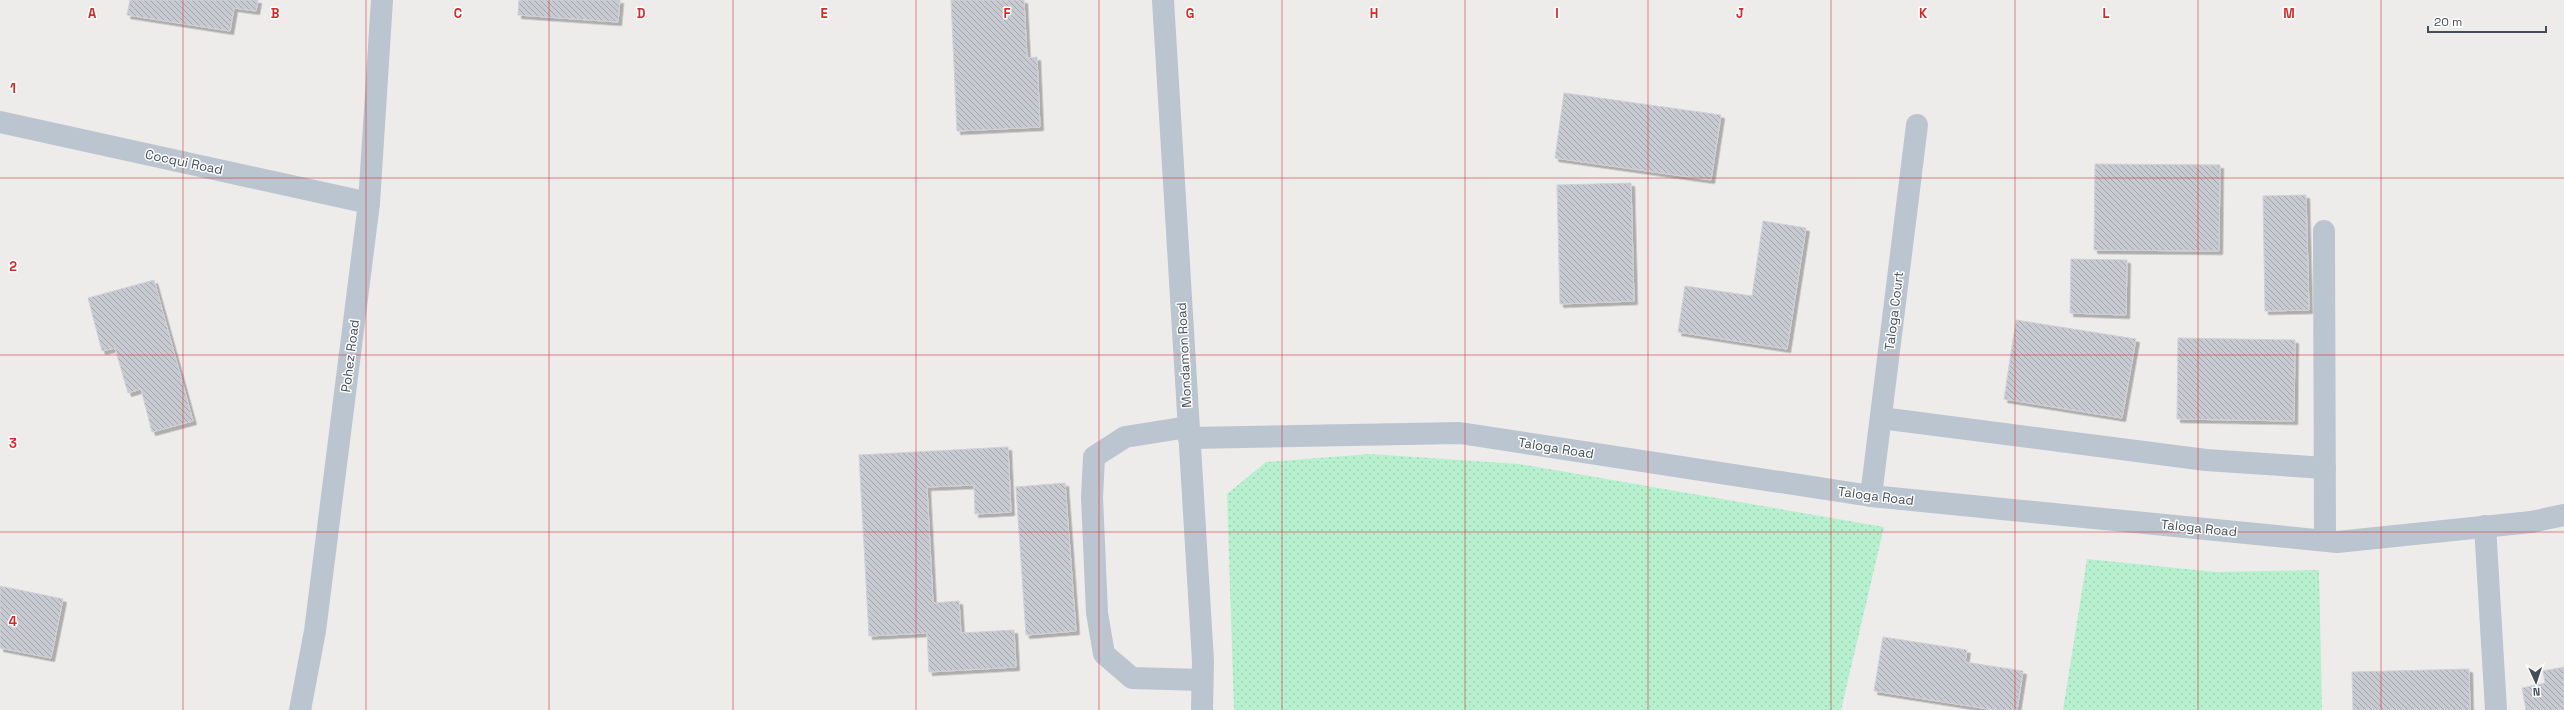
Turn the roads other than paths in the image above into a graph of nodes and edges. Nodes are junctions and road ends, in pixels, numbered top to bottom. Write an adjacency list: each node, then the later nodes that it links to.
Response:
1 (382, 0): 5 (street, Pohez Road)
2 (1163, 0): 8 (street, Mondamon Road)
3 (0, 122): 5 (street, Cocqui Road)
4 (1917, 125): 7 (street, Taloga Court)
5 (369, 203): 15 (street, Pohez Road)
6 (2324, 230): 9 (street)
7 (1881, 418): 9 (street); 10 (street, Taloga Court)
8 (1189, 432): 10 (street, Taloga Road); 14 (street, Mondamon Road); 14 (street, Taloga Road)
9 (2325, 468): 13 (street)
10 (1871, 496): 13 (street, Taloga Road)
11 (2564, 515): 12 (street, Taloga Road)
12 (2485, 526): 13 (street, Taloga Road); 17 (street)
13 (2325, 540)
14 (1202, 680): 16 (street, Mondamon Road)
15 (300, 710)
16 (1202, 710)
17 (2496, 710)

